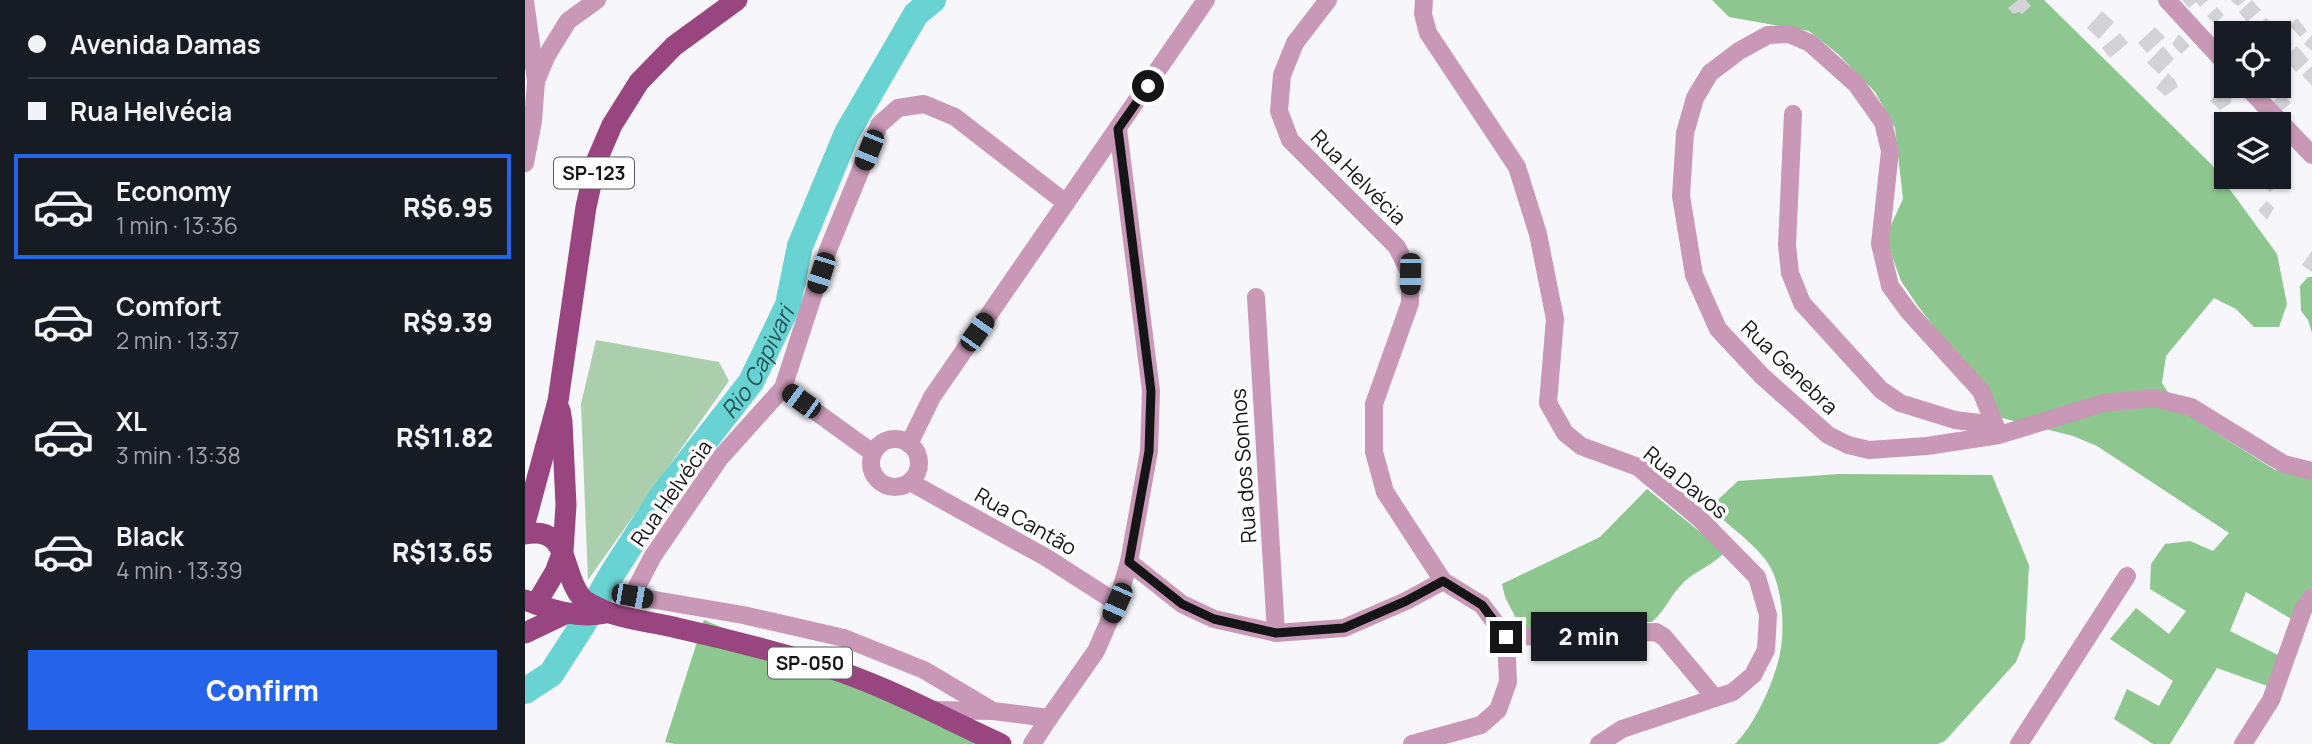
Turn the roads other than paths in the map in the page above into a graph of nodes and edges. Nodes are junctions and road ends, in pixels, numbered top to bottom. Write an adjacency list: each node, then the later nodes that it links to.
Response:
1 (597, 0): 9 (street)
2 (737, 0): 18 (main road, SP-123)
3 (1206, 0): 12 (street)
4 (1328, 0): 29 (street, Rua Helvécia)
5 (1424, 0): 38 (street, Rua Davos)
6 (2167, 0): 8 (street)
7 (525, 1): 9 (street)
8 (2214, 51)
9 (536, 81): 14 (street)
10 (2257, 98): 13 (street)
11 (1793, 114): 19 (street)
12 (1118, 129): 15 (street); 27 (street)
13 (2312, 155)
14 (525, 163)
15 (1066, 203): 17 (street, Rua Helvécia); 20 (street)
16 (1256, 297): 36 (street, Rua dos Sonhos)
17 (783, 388): 21 (street); 30 (street, Rua Helvécia)
18 (558, 401): 24 (main road, SP-123); 26 (main road, SP-123)
19 (1997, 430): 19 (street, Rua Genebra); 22 (street, Rua Genebra)
20 (909, 443): 21 (street); 23 (street)
21 (873, 453): 23 (street)
22 (2312, 471)
23 (910, 482): 33 (street, Rua Cantão)
24 (525, 523)
25 (525, 534): 26 (main road)
26 (563, 551): 32 (main road, SP-123); 34 (main road)
27 (1129, 562): 33 (street); 36 (street)
28 (2127, 576): 46 (street)
29 (1443, 581): 36 (street); 37 (street, Rua Helvécia)
30 (632, 596): 34 (street, Rua Helvécia); 40 (street)
31 (2312, 597): 47 (street)
32 (530, 602): 34 (main road, SP-050)
33 (1117, 603): 41 (street)
34 (595, 612): 35 (main road); 39 (main road, SP-050)
35 (525, 633)
36 (1276, 633)
37 (1506, 637): 38 (street); 44 (street)
38 (1714, 698): 45 (street, Rua Davos)
39 (931, 710): 40 (street); 42 (main road, SP-050)
40 (993, 711): 41 (street)
41 (1049, 718): 43 (street)
42 (1001, 744)
43 (1032, 744)
44 (1412, 744)
45 (1599, 744)
46 (2019, 744)
47 (2243, 744)

